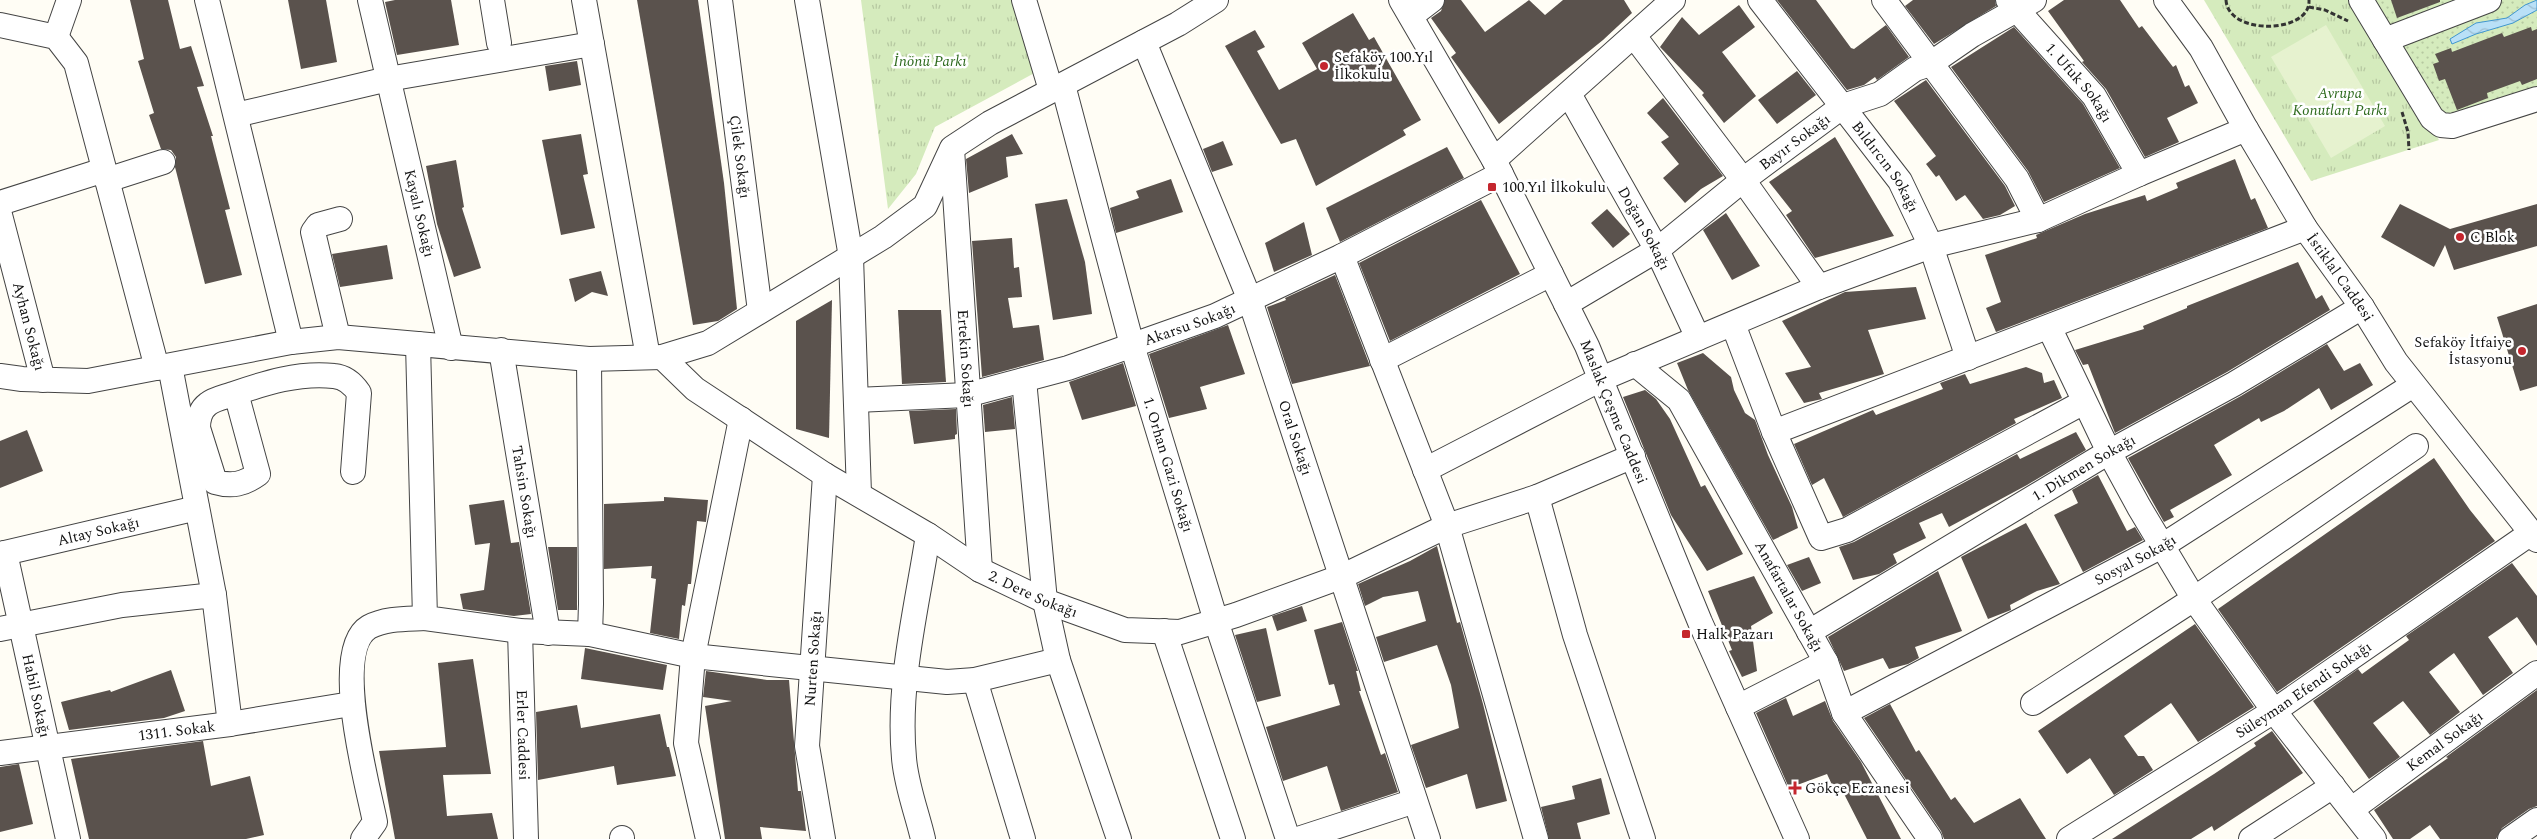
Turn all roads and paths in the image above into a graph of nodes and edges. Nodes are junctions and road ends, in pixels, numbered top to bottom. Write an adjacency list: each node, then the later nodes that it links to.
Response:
1 (69, 0): 25 (street)
2 (207, 0): 37 (street)
3 (370, 0): 31 (street, Kayalı Sokağı)
4 (492, 0): 28 (street)
5 (584, 0): 29 (street)
6 (720, 0): 61 (street, Çilek Sokağı)
7 (807, 0): 55 (street)
8 (1024, 0): 32 (street, 1. Orhan Gazi Sokağı)
9 (1216, 0): 27 (street)
10 (1432, 0): 21 (street)
11 (1673, 0): 24 (street, Akarsu Sokağı)
12 (1760, 0): 35 (street, Bıldırcın Sokağı)
13 (1884, 0): 30 (street)
14 (2166, 0): 38 (street, İstiklal Caddesi)
15 (2226, 0): 20 (path)
16 (2309, 0): 20 (path)
17 (2361, 0): 26 (street)
18 (2489, 0): 26 (street)
19 (2019, 4): 30 (street, Bayır Sokağı); 43 (street, 1. Ufuk Sokağı)
20 (2309, 7): 23 (path)
21 (1406, 8): 42 (street, Maslak Çeşme Caddesi)
22 (0, 25): 25 (street)
23 (2356, 25)
24 (1634, 36): 33 (street, Akarsu Sokağı); 45 (street)
25 (56, 37): 44 (street)
26 (2385, 40): 34 (street)
27 (1144, 42): 32 (street); 58 (street, Oral Sokağı)
28 (499, 43)
29 (592, 44): 31 (street); 72 (street)
30 (1930, 64): 35 (street, Bayır Sokağı); 49 (street)
31 (388, 79): 37 (street); 69 (street, Kayalı Sokağı)
32 (1057, 88): 39 (street); 68 (street, 1. Orhan Gazi Sokağı)
33 (1569, 94): 42 (street, Akarsu Sokağı); 52 (street, Doğan Sokağı)
34 (2537, 99)
35 (1843, 106): 45 (street, Bayır Sokağı); 51 (street, Bıldırcın Sokağı)
36 (2401, 109): 40 (path)
37 (236, 115): 66 (street)
38 (2246, 129): 43 (street); 50 (street, İstiklal Caddesi)
39 (952, 148): 55 (street); 83 (street, Ertekin Sokağı)
40 (2409, 150)
41 (163, 162): 44 (street)
42 (1497, 167): 54 (street, Akarsu Sokağı); 56 (street, Maslak Çeşme Caddesi)
43 (2139, 174): 49 (street)
44 (105, 175): 46 (street); 77 (street)
45 (1743, 180): 52 (street, Bayır Sokağı); 57 (street)
46 (0, 203)
47 (0, 215): 53 (street, Ayhan Sokağı)
48 (340, 219): 64 (street)
49 (2038, 220): 51 (street)
50 (2305, 228): 60 (street, İstiklal Caddesi); 63 (street)
51 (1931, 246): 57 (street); 74 (street, Bıldırcın Sokağı)
52 (1657, 250): 59 (street, Bayır Sokağı); 65 (street, Doğan Sokağı)
53 (5, 251): 79 (street, Ayhan Sokağı)
54 (1342, 256): 58 (street, Akarsu Sokağı); 75 (street)
55 (851, 257): 61 (street); 84 (street)
56 (1551, 274): 59 (street, Maslak Çeşme Caddesi); 75 (street)
57 (1819, 287): 62 (street)
58 (1250, 300): 68 (street, Akarsu Sokağı); 103 (street, Oral Sokağı)
59 (1566, 304): 81 (street, Maslak Çeşme Caddesi)
60 (2362, 308): 82 (street, İstiklal Caddesi); 89 (street, 1. Dikmen Sokağı)
61 (760, 311): 72 (street)
62 (1733, 324): 65 (street); 87 (street)
63 (2049, 327): 74 (street); 85 (street)
64 (338, 337): 66 (street); 67 (street)
65 (1698, 338): 76 (street)
66 (291, 342): 71 (street)
67 (418, 344): 69 (street); 107 (street)
68 (1132, 345): 80 (street, Akarsu Sokağı); 108 (street, 1. Orhan Gazi Sokağı)
69 (451, 348): 70 (street)
70 (501, 350): 73 (street); 113 (street, Tahsin Sokağı)
71 (249, 351): 77 (street); 92 (street)
72 (655, 357): 73 (street); 86 (street, 2. Dere Sokağı)
73 (589, 358): 114 (street)
74 (1968, 358): 87 (street)
75 (1382, 360): 91 (street)
76 (1635, 364): 81 (street); 112 (street, Anafartalar Sokağı)
77 (164, 367): 79 (street); 96 (street)
78 (0, 376): 79 (street)
79 (43, 380)
80 (1024, 380): 83 (street, Akarsu Sokağı); 106 (street)
81 (1601, 380): 90 (street, Maslak Çeşme Caddesi); 91 (street)
82 (2413, 385): 99 (street, İstiklal Caddesi); 100 (street, Sosyal Sokağı)
83 (967, 395): 84 (street, Akarsu Sokağı); 102 (street, Ertekin Sokağı)
84 (856, 400): 94 (street)
85 (2084, 402): 87 (street); 89 (street)
86 (741, 420): 93 (street, 2. Dere Sokağı); 115 (street)
87 (1774, 432)
88 (2416, 446): 105 (street)
89 (2109, 452): 100 (street); 112 (street, 1. Dikmen Sokağı)
90 (1633, 456): 95 (street, 2. Dere Sokağı); 124 (street, Maslak Çeşme Caddesi)
91 (1425, 470): 97 (street)
92 (353, 472)
93 (825, 475): 94 (street, 2. Dere Sokağı); 118 (street, Nurten Sokağı)
94 (859, 494): 98 (street, 2. Dere Sokağı)
95 (1537, 497): 97 (street, 2. Dere Sokağı); 147 (street)
96 (197, 508): 101 (street, Altay Sokağı); 104 (street)
97 (1448, 526): 103 (street, 2. Dere Sokağı); 146 (street)
98 (928, 535): 102 (street, 2. Dere Sokağı); 120 (street)
99 (2534, 537): 125 (street, Süleyman Efendi Sokağı)
100 (2162, 546): 105 (street); 126 (street, Sosyal Sokağı)
101 (2, 554): 109 (street, Habil Sokağı)
102 (980, 570): 106 (street, 2. Dere Sokağı)
103 (1343, 576): 108 (street, 2. Dere Sokağı); 131 (street, Oral Sokağı)
104 (214, 595): 109 (street); 127 (street)
105 (2194, 599): 122 (street); 125 (street)
106 (1046, 601): 111 (street, 2. Dere Sokağı); 116 (street)
107 (424, 618): 110 (street); 123 (street)
108 (1216, 621): 111 (street, 2. Dere Sokağı); 143 (street, 1. Orhan Gazi Sokağı)
109 (10, 627): 128 (street, Habil Sokağı)
110 (520, 631): 113 (street); 136 (street, Erler Caddesi)
111 (1164, 631): 142 (street)
112 (1809, 632): 117 (street, Anafartalar Sokağı)
113 (548, 634): 114 (street)
114 (590, 634): 115 (street)
115 (693, 656): 118 (street); 137 (street)
116 (1058, 660): 121 (street); 141 (street)
117 (1826, 662): 124 (street); 126 (street, Anafartalar Sokağı)
118 (812, 668): 120 (street); 138 (street, Nurten Sokağı)
119 (2537, 673): 132 (street, Kemal Sokağı)
120 (906, 678): 121 (street); 139 (street)
121 (975, 680): 140 (street)
122 (2033, 703)
123 (351, 704): 127 (street, 1311. Sokak); 135 (street)
124 (1738, 707): 148 (street, Maslak Çeşme Caddesi)
125 (2274, 711): 130 (street); 150 (street, Süleyman Efendi Sokağı)
126 (1844, 713): 149 (street, Anafartalar Sokağı)
127 (230, 724): 128 (street, 1311. Sokak)
128 (48, 749): 129 (street, 1311. Sokak); 134 (street, Habil Sokağı)
129 (0, 753)
130 (2333, 786): 132 (street); 151 (street)
131 (1415, 800): 144 (street); 145 (street, Oral Sokağı)
132 (2352, 809): 152 (street)
133 (2537, 820): 153 (street)
134 (68, 839)
135 (363, 839)
136 (526, 839)
137 (708, 839)
138 (823, 839)
139 (923, 839)
140 (1023, 839)
141 (1119, 839)
142 (1233, 839)
143 (1288, 839)
144 (1298, 839)
145 (1428, 839)
146 (1536, 839)
147 (1643, 839)
148 (1797, 839)
149 (1930, 839)
150 (2069, 839)
151 (2251, 839)
152 (2374, 839)
153 (2510, 839)

